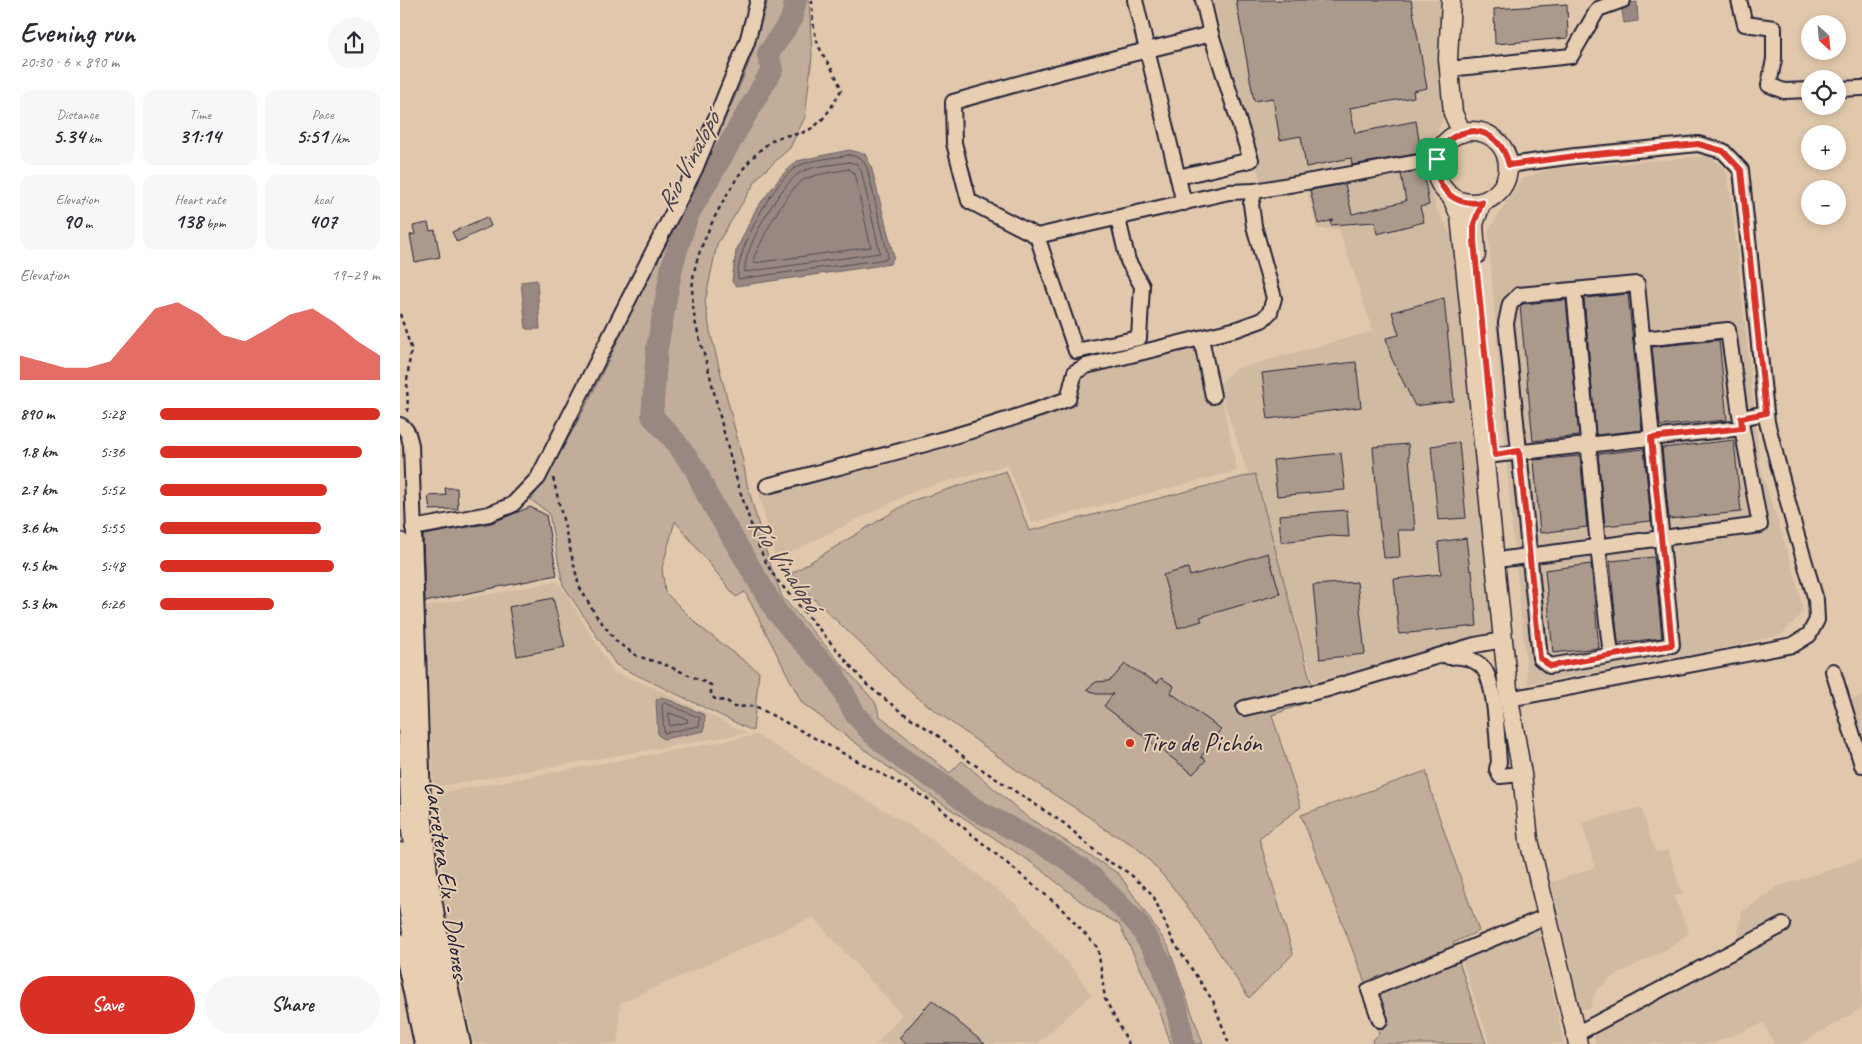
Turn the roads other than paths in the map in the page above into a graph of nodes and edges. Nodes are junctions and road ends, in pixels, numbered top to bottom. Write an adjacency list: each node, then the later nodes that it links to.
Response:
1 (758, 0): 35 (street)
2 (1136, 0): 8 (street)
3 (1203, 0): 7 (street)
4 (1451, 0): 9 (main road)
5 (1623, 0): 9 (street)
6 (1739, 0): 12 (street)
7 (1211, 34): 8 (street); 16 (street)
8 (1147, 50): 16 (street); 22 (street)
9 (1449, 69): 13 (main road)
10 (1862, 88): 11 (street)
11 (1846, 89)
12 (1801, 90)
13 (1462, 133): 14 (main road); 15 (main road)
14 (1437, 159): 17 (street); 18 (main road)
15 (1509, 165): 19 (main road); 27 (street)
16 (1178, 177): 20 (street)
17 (1255, 191): 20 (street); 24 (street)
18 (1451, 196): 19 (main road); 41 (main road)
19 (1482, 202): 33 (main road)
20 (1184, 203): 21 (street)
21 (1118, 219): 22 (street); 22 (street)
22 (1037, 236)
23 (1574, 290): 25 (street); 31 (street); 32 (street)
24 (1201, 338): 26 (street); 34 (street)
25 (1642, 339): 28 (street); 30 (street)
26 (1213, 396)
27 (1766, 413): 28 (street); 45 (street)
28 (1741, 423): 30 (street); 36 (street)
29 (400, 425): 35 (street)
30 (1651, 438): 31 (street); 36 (street)
31 (1588, 444): 32 (street); 38 (street)
32 (1519, 451): 33 (street); 39 (street)
33 (1495, 455): 40 (main road)
34 (767, 486)
35 (413, 528): 58 (street)
36 (1661, 538): 38 (street); 42 (street)
37 (400, 542): 57 (main road, Carretera Elx - Dolores)
38 (1598, 546): 39 (street); 42 (street)
39 (1530, 555): 40 (street); 42 (street)
40 (1504, 559): 45 (main road)
41 (1503, 640): 43 (street); 45 (main road)
42 (1611, 655)
43 (1421, 662): 46 (street); 48 (street)
44 (1833, 671): 47 (street)
45 (1514, 698): 48 (main road)
46 (1244, 708)
47 (1862, 765)
48 (1522, 774): 50 (main road)
49 (400, 852): 56 (main road, Carretera Elx - Dolores)
50 (1547, 916): 53 (street); 54 (main road)
51 (1783, 925): 54 (street)
52 (400, 940): 55 (street)
53 (1380, 1020)
54 (1577, 1039)
55 (422, 1044)
56 (434, 1044)
57 (449, 1044)
58 (463, 1044)

